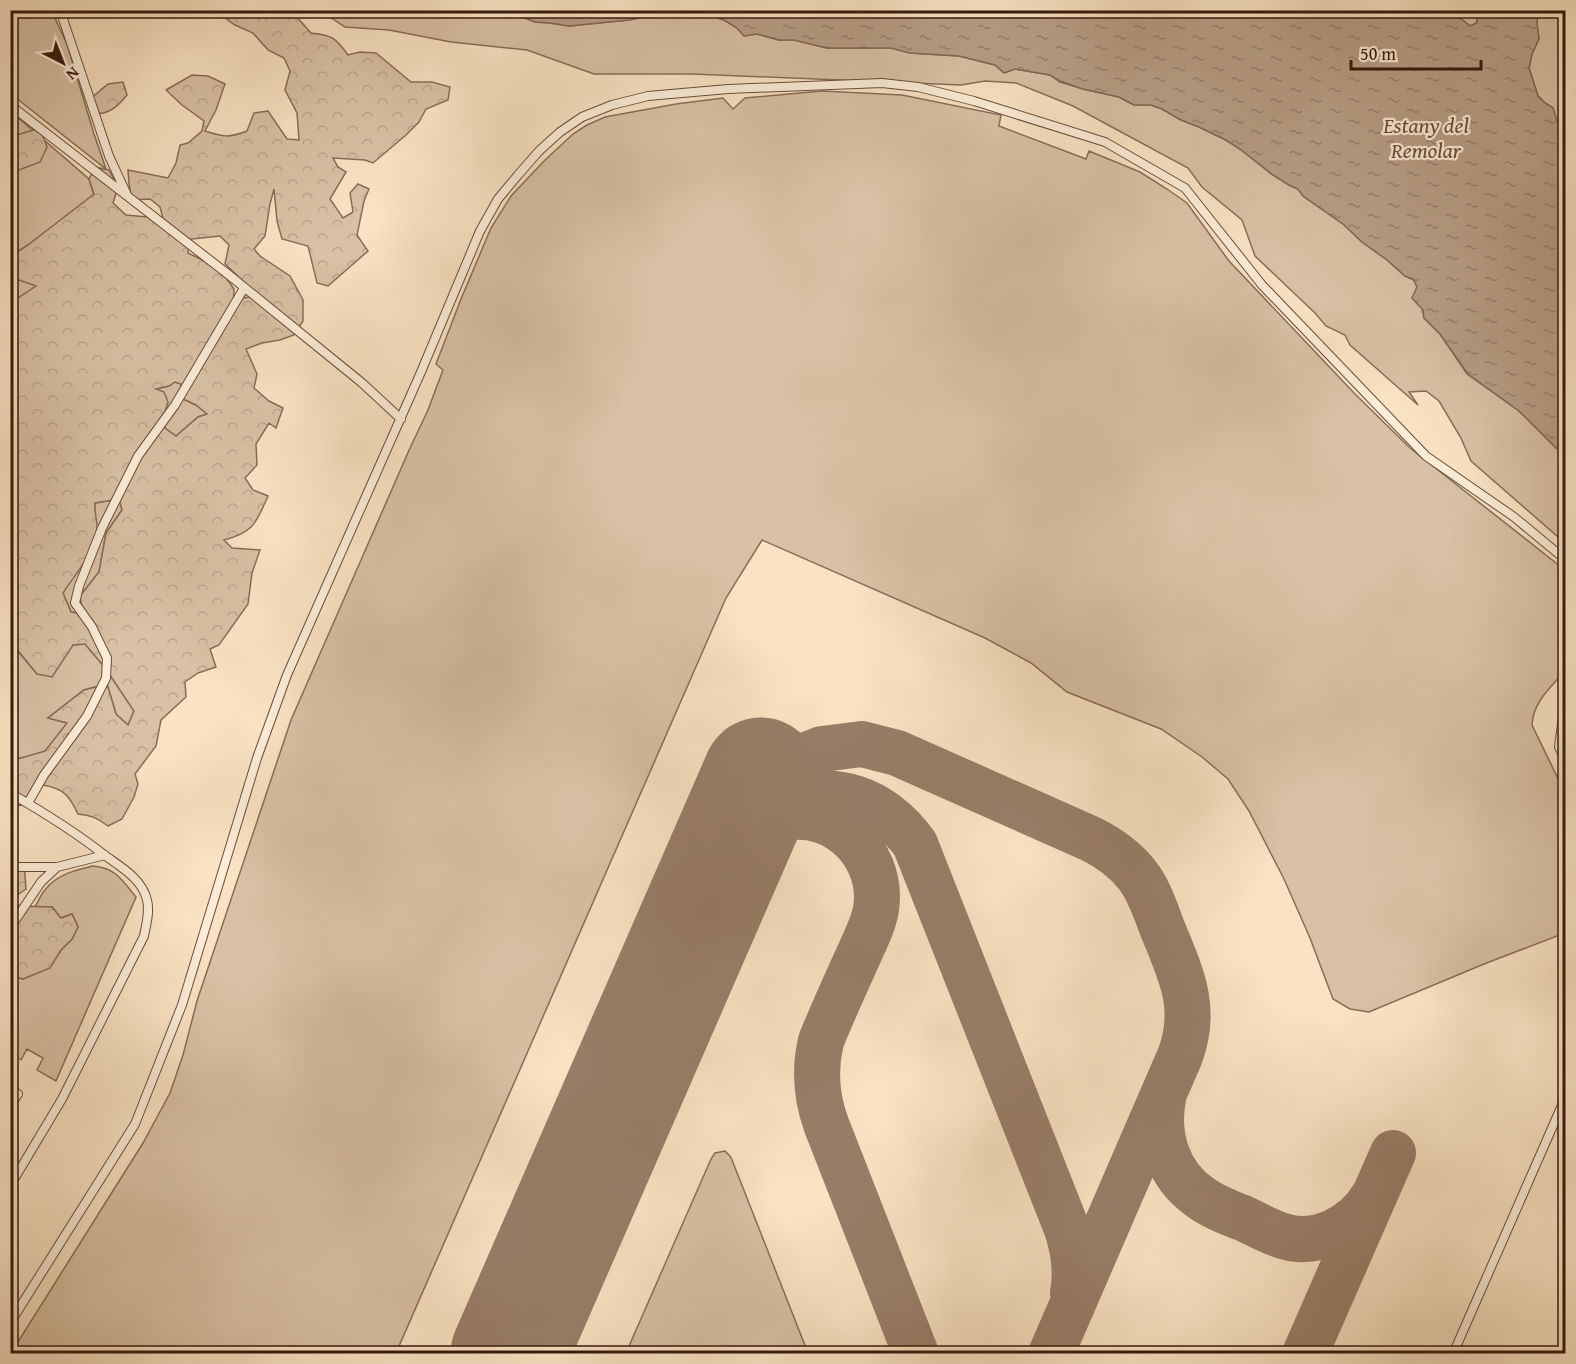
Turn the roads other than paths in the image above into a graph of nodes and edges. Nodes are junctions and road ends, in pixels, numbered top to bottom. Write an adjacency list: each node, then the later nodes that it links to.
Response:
1 (60, 10): 5 (lane)
2 (10, 105): 3 (lane)
3 (21, 113): 4 (lane); 5 (lane)
4 (10, 117)
5 (127, 196): 6 (lane)
6 (244, 288): 7 (lane); 12 (lane)
7 (400, 419): 8 (lane); 21 (lane)
8 (1566, 560)
9 (1566, 694): 10 (lane)
10 (1566, 761)
11 (10, 793): 12 (lane)
12 (28, 803): 13 (lane)
13 (105, 855): 15 (lane); 20 (lane)
14 (10, 867): 15 (lane)
15 (57, 867): 16 (lane)
16 (10, 928)
17 (10, 1089): 19 (lane)
18 (1566, 1096): 22 (lane)
19 (10, 1107)
20 (10, 1186)
21 (10, 1323)
22 (1453, 1353)

